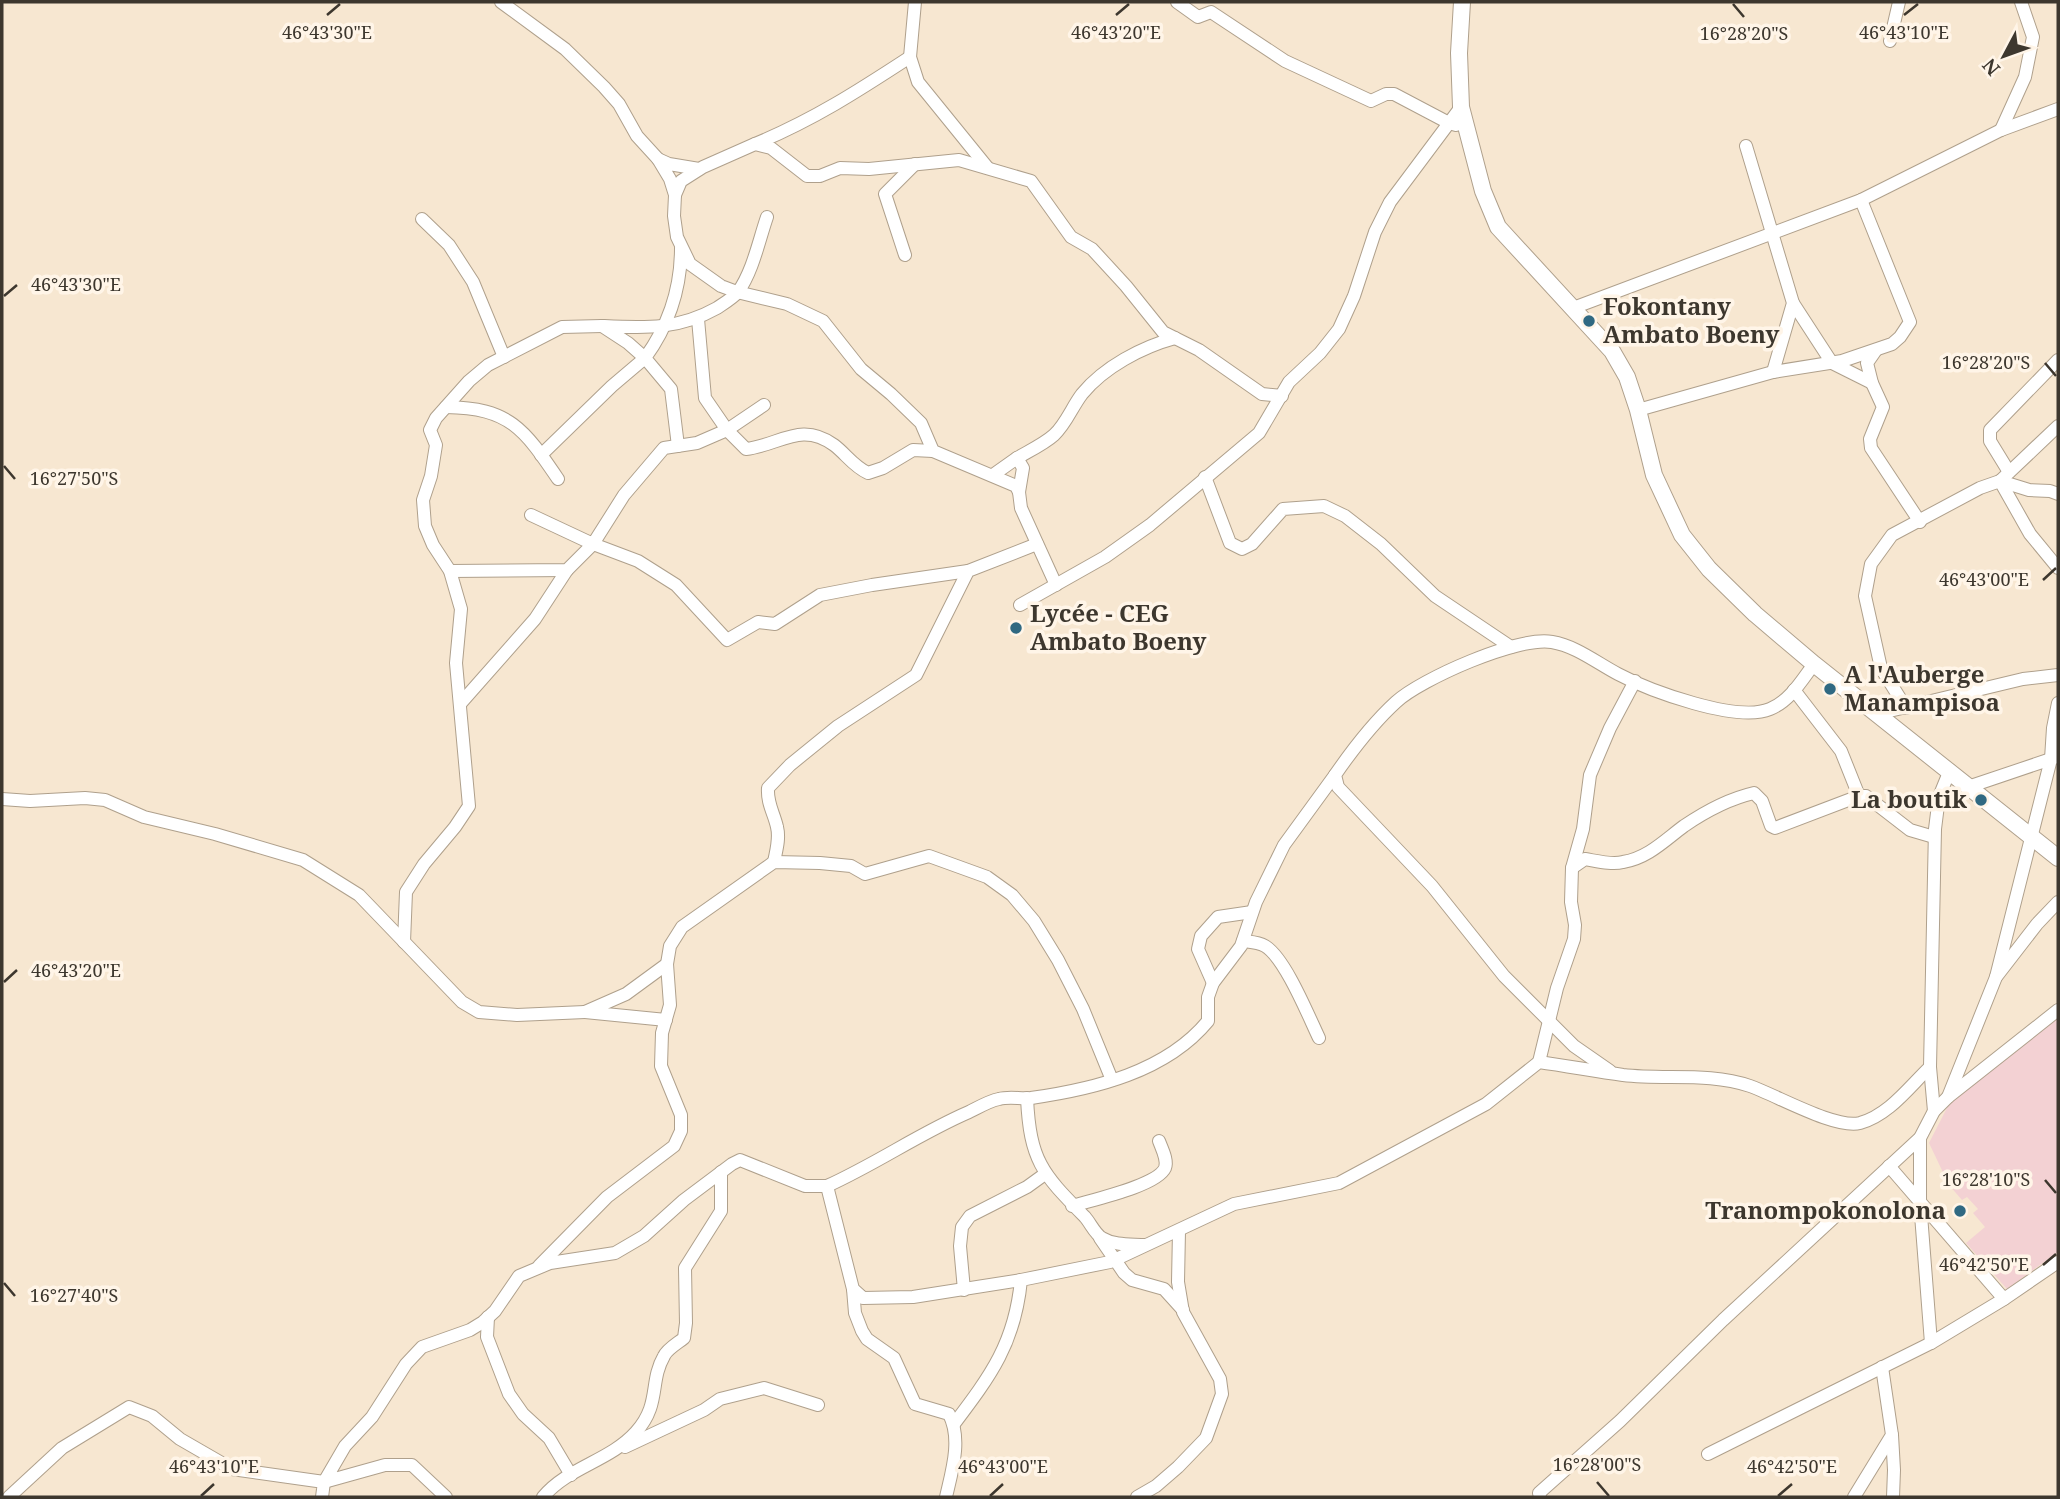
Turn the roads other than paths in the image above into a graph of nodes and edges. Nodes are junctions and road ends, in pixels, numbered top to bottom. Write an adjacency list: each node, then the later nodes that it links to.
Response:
1 (500, 2): 16 (street)
2 (915, 2): 8 (street)
3 (1177, 2): 11 (street)
4 (1462, 2): 9 (street)
5 (1899, 2): 7 (street)
6 (2021, 2): 13 (street)
7 (1890, 41)
8 (910, 57): 14 (street); 18 (street)
9 (1461, 107): 11 (street); 12 (street)
10 (2058, 109): 13 (street)
11 (1449, 123): 12 (street); 41 (street)
12 (1467, 128): 29 (street)
13 (2001, 130): 21 (street)
14 (755, 144): 17 (street); 19 (street)
15 (1746, 146): 24 (street)
16 (658, 159): 19 (street); 20 (street)
17 (915, 164): 18 (street); 26 (street)
18 (987, 167): 33 (street)
19 (699, 169): 20 (street)
20 (675, 195): 25 (street)
21 (1861, 200): 24 (street); 34 (street)
22 (767, 216): 27 (street)
23 (422, 219): 35 (street)
24 (1772, 234): 28 (street); 29 (street)
25 (681, 246): 27 (street); 32 (street)
26 (905, 255)
27 (737, 292): 30 (street); 48 (street)
28 (1793, 303): 38 (street); 39 (street)
29 (1573, 308): 44 (street)
30 (698, 319): 32 (street); 46 (street)
31 (602, 326): 32 (street); 35 (street); 36 (street)
32 (662, 328): 36 (street)
33 (1175, 338): 41 (street); 50 (street)
34 (1876, 350): 38 (street); 40 (street)
35 (504, 357): 43 (street)
36 (645, 358): 47 (street); 49 (street)
37 (2058, 360): 52 (street)
38 (1832, 363): 39 (street); 40 (street)
39 (1773, 372): 44 (street)
40 (1872, 383): 58 (street)
41 (1282, 396): 53 (street)
42 (764, 405): 46 (street)
43 (446, 407): 49 (street); 63 (street)
44 (1638, 410): 68 (street)
45 (2058, 426): 52 (street)
46 (727, 430): 47 (street); 48 (street)
47 (678, 446): 59 (street)
48 (933, 451): 51 (street)
49 (541, 454): 54 (street)
50 (1017, 458): 51 (street); 55 (street)
51 (993, 475): 55 (street)
52 (2004, 476): 56 (street); 58 (street); 61 (street)
53 (1205, 477): 65 (street); 67 (street)
54 (558, 479)
55 (1019, 492): 60 (street)
56 (2058, 494)
57 (531, 515): 59 (street)
58 (1920, 522): 74 (street)
59 (593, 544): 62 (street); 64 (street)
60 (1037, 544): 64 (street); 65 (street)
61 (2058, 568)
62 (567, 570): 63 (street); 73 (street)
63 (450, 571): 73 (street)
64 (968, 571): 85 (street)
65 (1056, 585): 66 (street)
66 (1020, 606)
67 (1511, 647): 70 (street); 78 (street)
68 (1814, 664): 71 (street); 75 (street)
69 (2058, 675): 74 (street)
70 (1635, 681): 71 (street); 86 (street)
71 (1794, 690): 80 (street)
72 (2058, 703): 76 (street)
73 (460, 704): 90 (street)
74 (1906, 708): 75 (street)
75 (1877, 714): 77 (street)
76 (2054, 757): 79 (street); 82 (street)
77 (1950, 770): 79 (street); 83 (street)
78 (1335, 775): 88 (street); 97 (street)
79 (1968, 787): 82 (street)
80 (1859, 796): 83 (street); 86 (street)
81 (2, 799): 90 (street)
82 (2032, 836): 84 (street); 92 (street)
83 (1934, 837): 100 (street)
84 (2058, 858)
85 (774, 862): 91 (street); 102 (street)
86 (1572, 868): 97 (street)
87 (2058, 902): 92 (street)
88 (1252, 912): 89 (street); 93 (street)
89 (1243, 941): 93 (street); 98 (street)
90 (404, 942): 95 (street)
91 (667, 964): 95 (street); 96 (street)
92 (1996, 977): 103 (street)
93 (1213, 983): 102 (street)
94 (2058, 1010): 103 (street)
95 (585, 1012): 96 (street)
96 (666, 1020): 119 (street)
97 (1550, 1022): 99 (street); 101 (street)
98 (1320, 1038)
99 (1539, 1062): 101 (street); 114 (street)
100 (1930, 1067): 101 (street); 105 (street)
101 (1613, 1073)
102 (1112, 1080): 104 (street)
103 (1948, 1097): 105 (street)
104 (1027, 1098): 110 (street); 111 (street)
105 (1934, 1111): 106 (street)
106 (1920, 1138): 108 (street); 112 (street)
107 (1159, 1141): 113 (street)
108 (1889, 1166): 112 (street); 135 (street)
109 (721, 1172): 111 (street); 119 (street); 131 (street)
110 (1045, 1174): 113 (street); 122 (street)
111 (827, 1186): 121 (street)
112 (1920, 1202): 123 (street); 126 (street)
113 (1072, 1206): 115 (street)
114 (1179, 1231): 116 (street); 124 (street)
115 (1100, 1238): 116 (street); 117 (street)
116 (1149, 1245): 117 (street)
117 (1115, 1260): 120 (street); 124 (street)
118 (2058, 1262): 123 (street)
119 (535, 1269): 125 (street)
120 (1021, 1280): 122 (street); 129 (street)
121 (853, 1289): 122 (street); 129 (street)
122 (964, 1290)
123 (2004, 1299): 126 (street)
124 (1183, 1312): 141 (street)
125 (488, 1317): 133 (street); 134 (street)
126 (1931, 1343): 127 (street)
127 (1882, 1367): 130 (street); 132 (street)
128 (818, 1405): 131 (street)
129 (954, 1424): 140 (street)
130 (1892, 1435): 142 (street); 143 (street)
131 (612, 1453): 133 (street)
132 (1708, 1454)
133 (571, 1475): 139 (street)
134 (324, 1482): 136 (street); 137 (street); 138 (street)
135 (1537, 1496)
136 (9, 1497)
137 (322, 1497)
138 (446, 1497)
139 (543, 1497)
140 (946, 1497)
141 (1137, 1497)
142 (1854, 1497)
143 (1893, 1497)

